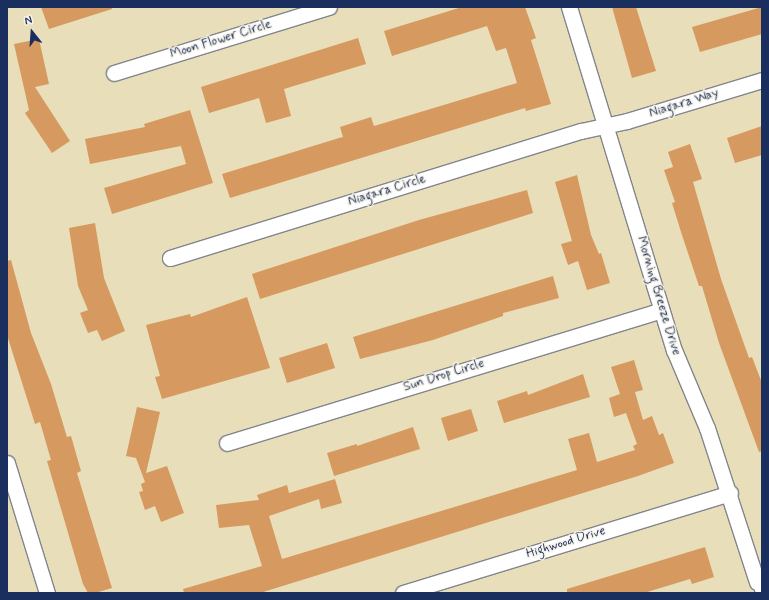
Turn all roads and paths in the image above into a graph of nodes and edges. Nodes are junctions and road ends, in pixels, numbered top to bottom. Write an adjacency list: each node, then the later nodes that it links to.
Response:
1 (329, 7): 3 (street, Moon Flower Circle)
2 (569, 7): 5 (street, Morning Breeze Drive)
3 (114, 74)
4 (762, 80): 5 (street, Niagara Way)
5 (605, 126): 6 (street, Niagara Circle); 7 (street, Morning Breeze Drive)
6 (170, 258)
7 (661, 310): 8 (street, Sun Drop Circle); 10 (street, Morning Breeze Drive)
8 (227, 443)
9 (7, 463): 12 (street)
10 (730, 493): 11 (street, Morning Breeze Drive); 13 (street, Highwood Drive)
11 (758, 587)
12 (47, 593)
13 (402, 593)

